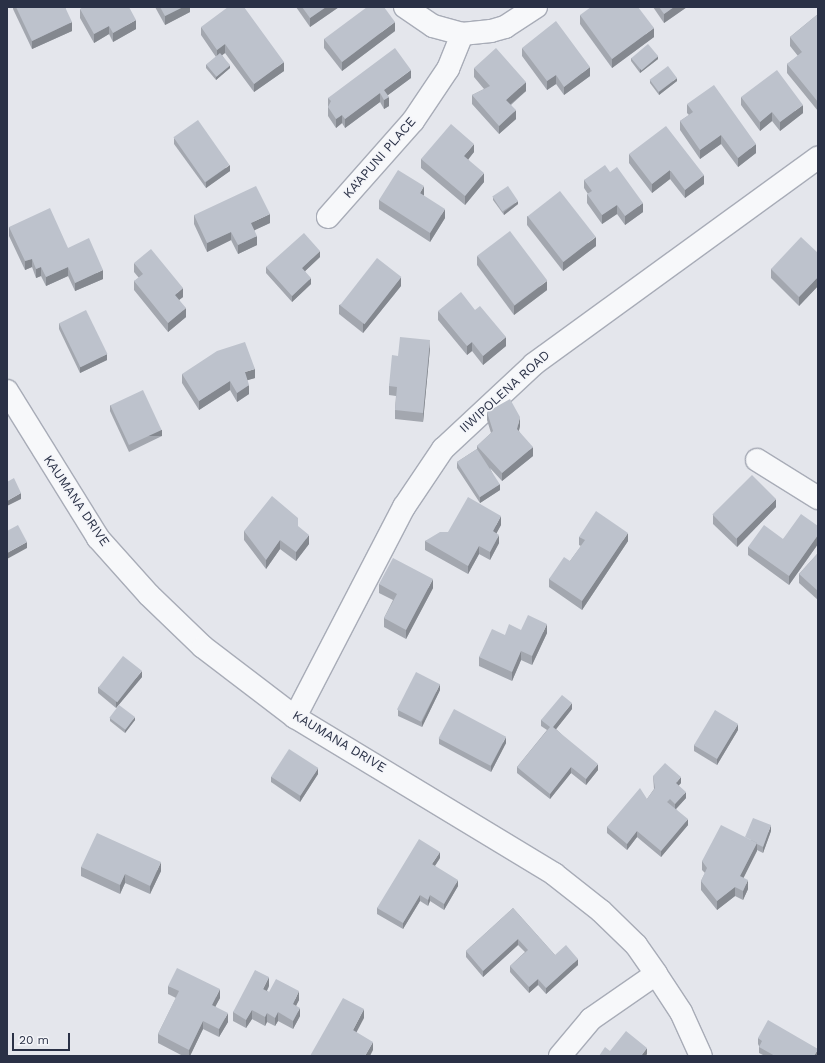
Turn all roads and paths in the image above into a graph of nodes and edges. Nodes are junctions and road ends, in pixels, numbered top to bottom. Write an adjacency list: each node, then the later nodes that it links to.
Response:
1 (405, 7): 3 (street)
2 (536, 7): 3 (street)
3 (462, 34): 5 (street, KA'APUNI PLACE)
4 (818, 158): 9 (street, IIWIPOLENA ROAD)
5 (328, 217)
6 (7, 391): 9 (street, KAUMANA DRIVE)
7 (757, 460): 8 (street)
8 (818, 498)
9 (295, 717): 10 (street, KAUMANA DRIVE)
10 (656, 974): 11 (street); 12 (street, KAUMANA DRIVE)
11 (560, 1056)
12 (701, 1056)

